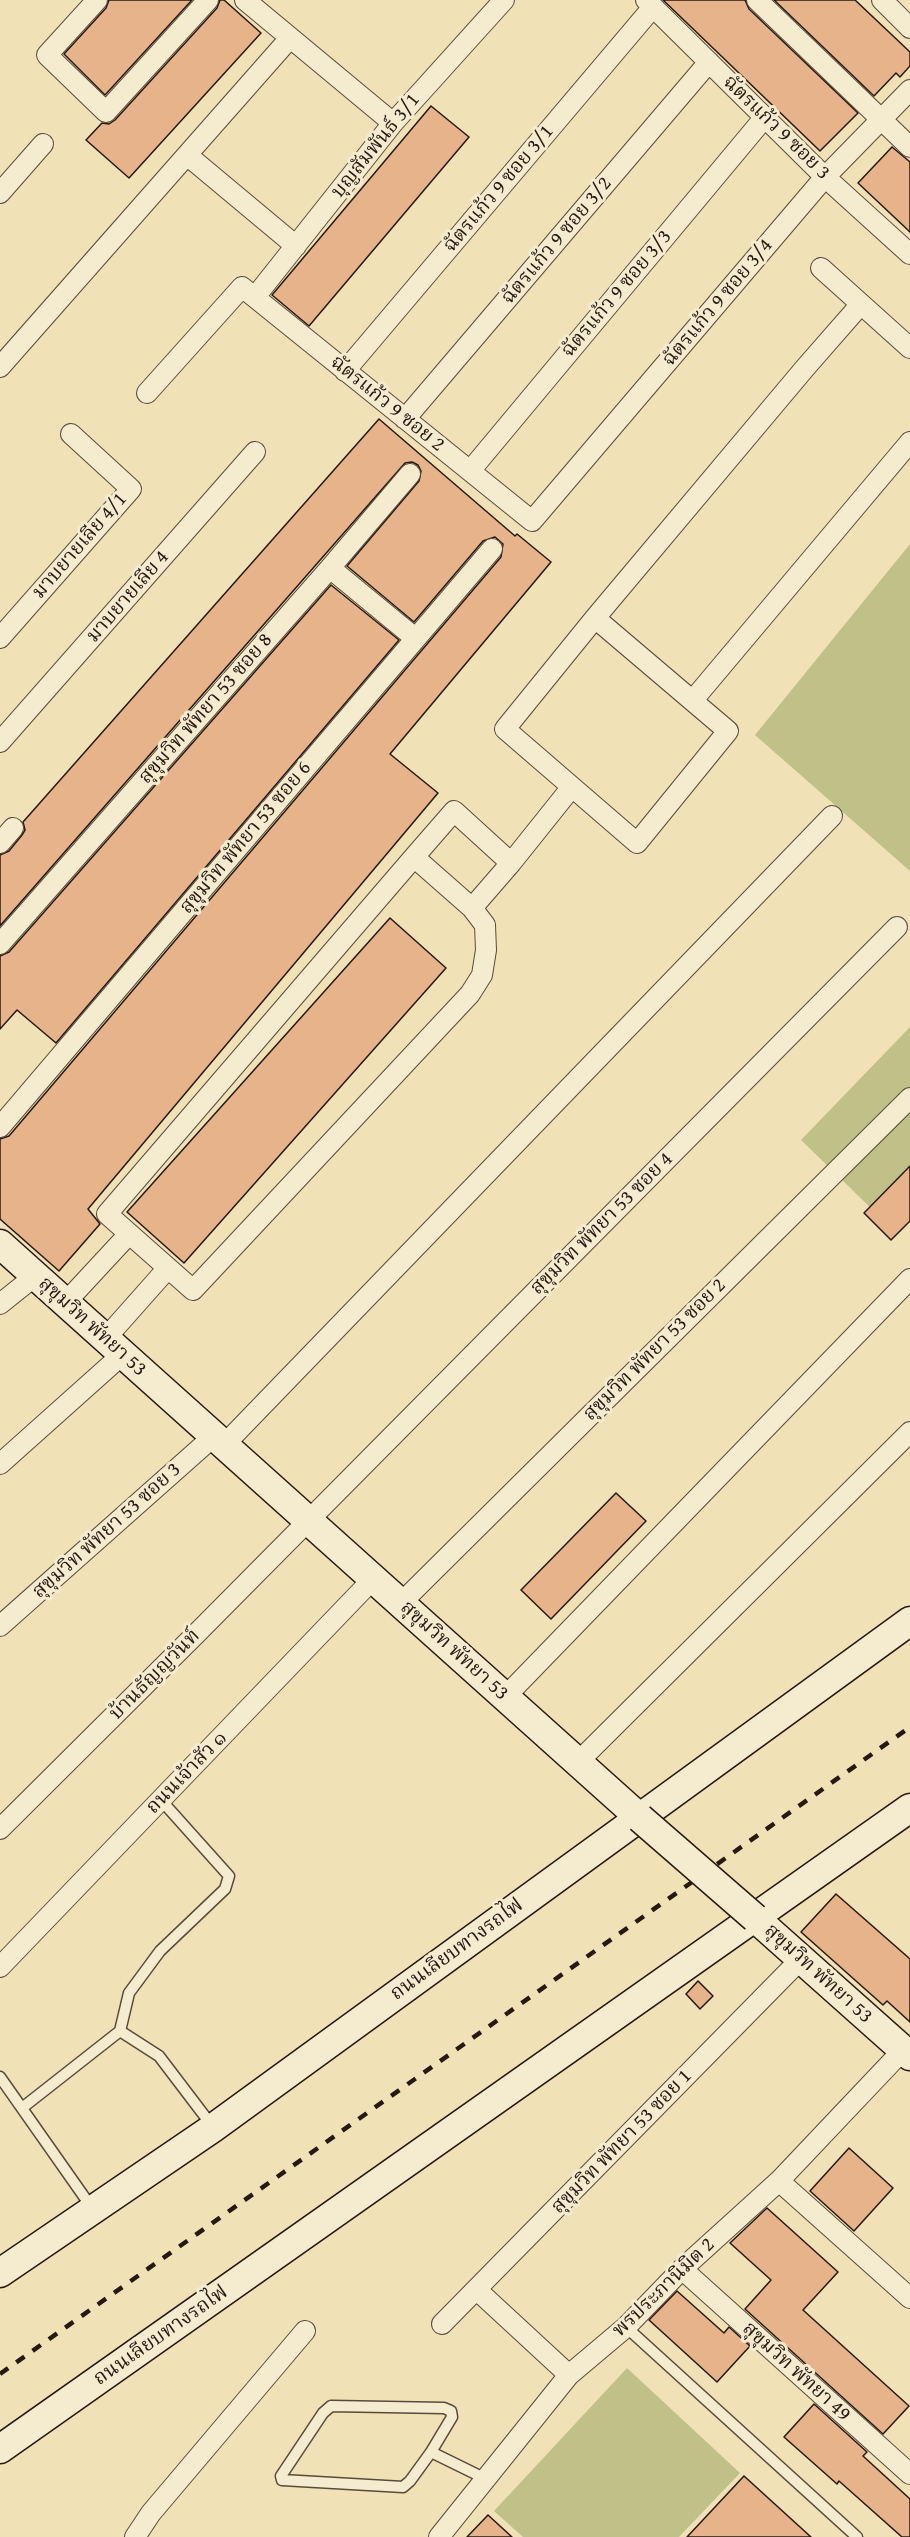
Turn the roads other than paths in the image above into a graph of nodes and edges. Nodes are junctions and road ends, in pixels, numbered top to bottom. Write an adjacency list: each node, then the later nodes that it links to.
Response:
1 (97, 0): 2 (street)
2 (208, 0)
3 (245, 0): 9 (street)
4 (504, 0): 14 (street, บุญสัมพันธ์ 3/1)
5 (757, 0): 13 (street)
6 (884, 1): 8 (street)
7 (649, 4): 10 (street, ฉัตรแก้ว 9 ซอย 3); 27 (street, ฉัตรแก้ว 9 ซอย 3/1)
8 (910, 28)
9 (290, 38): 14 (street); 17 (street)
10 (709, 62): 12 (street, ฉัตรแก้ว 9 ซอย 3); 29 (street, ฉัตรแก้ว 9 ซอย 3/2)
11 (910, 90): 13 (street, ฉัตรแก้ว 9 ซอย 3/4)
12 (765, 117): 18 (street, ฉัตรแก้ว 9 ซอย 3); 33 (street, ฉัตรแก้ว 9 ซอย 3/3)
13 (881, 120): 16 (street); 18 (street, ฉัตรแก้ว 9 ซอย 3/4)
14 (393, 123): 20 (street, บุญสัมพันธ์ 3/1)
15 (43, 144): 19 (street)
16 (910, 147)
17 (186, 155): 20 (street); 26 (street)
18 (825, 177): 21 (street, ฉัตรแก้ว 9 ซอย 3); 35 (street, ฉัตรแก้ว 9 ซอย 3/4)
19 (0, 193)
20 (296, 246): 23 (street, บุญสัมพันธ์ 3/1)
21 (910, 254)
22 (821, 268): 24 (street)
23 (249, 292): 27 (street, ฉัตรแก้ว 9 ซอย 2); 28 (street, บุญสัมพันธ์ 3/1)
24 (861, 304): 25 (street); 38 (street)
25 (910, 348)
26 (0, 367)
27 (345, 371): 29 (street, ฉัตรแก้ว 9 ซอย 2)
28 (147, 393)
29 (405, 419): 33 (street, ฉัตรแก้ว 9 ซอย 2)
30 (71, 434): 39 (street, มาบยายเลีย 4/1)
31 (910, 442): 41 (street)
32 (255, 453): 42 (street, มาบยายเลีย 4)
33 (470, 471): 35 (street, ฉัตรแก้ว 9 ซอย 2)
34 (410, 474): 37 (street, สุขุมวิท พัทยา 53 ซอย 8)
35 (532, 521)
36 (492, 549): 40 (street, สุขุมวิท พัทยา 53 ซอย 6)
37 (330, 568): 40 (street); 49 (street, สุขุมวิท พัทยา 53 ซอย 8)
38 (595, 618): 41 (street); 43 (street)
39 (0, 638)
40 (415, 638): 51 (street, สุขุมวิท พัทยา 53 ซอย 6)
41 (693, 700): 43 (street)
42 (0, 742)
43 (571, 788): 46 (street)
44 (832, 816): 61 (street, สุขุมวิท พัทยา 53 ซอย 3)
45 (414, 857): 46 (street); 47 (street); 52 (street)
46 (511, 863): 47 (street)
47 (472, 908): 54 (street)
48 (897, 927): 63 (street, สุขุมวิท พัทยา 53 ซอย 4)
49 (0, 944)
50 (910, 1098): 65 (street, สุขุมวิท พัทยา 53 ซอย 2)
51 (0, 1127)
52 (129, 1234): 54 (street); 57 (street)
53 (0, 1244): 55 (street, สุขุมวิท พัทยา 53)
54 (168, 1268): 59 (street)
55 (35, 1276): 57 (street, สุขุมวิท พัทยา 53); 58 (street)
56 (910, 1279): 68 (street)
57 (65, 1303): 59 (street, สุขุมวิท พัทยา 53)
58 (0, 1304)
59 (114, 1346): 61 (street, สุขุมวิท พัทยา 53); 62 (street)
60 (910, 1432): 69 (street)
61 (219, 1441): 63 (street, สุขุมวิท พัทยา 53); 67 (street, สุขุมวิท พัทยา 53 ซอย 3)
62 (0, 1464)
63 (308, 1520): 64 (street, สุขุมวิท พัทยา 53); 73 (street, บ้านธัญญวันท์)
64 (373, 1579): 65 (street, สุขุมวิท พัทยา 53); 70 (street, ถนนเจ้าสัว ๑)
65 (400, 1603): 68 (street, สุขุมวิท พัทยา 53)
66 (910, 1621): 72 (street, ถนนเลียบทางรถไฟ)
67 (0, 1626)
68 (506, 1697): 69 (street, สุขุมวิท พัทยา 53)
69 (578, 1762): 72 (street, สุขุมวิท พัทยา 53)
70 (161, 1800): 76 (street, ถนนเจ้าสัว ๑); 77 (lane)
71 (908, 1813): 74 (street, ถนนเลียบทางรถไฟ)
72 (640, 1818): 74 (street, สุขุมวิท พัทยา 53, bridge); 81 (street, ถนนเลียบทางรถไฟ)
73 (0, 1829)
74 (755, 1918): 75 (street, สุขุมวิท พัทยา 53); 92 (street, ถนนเลียบทางรถไฟ)
75 (800, 1960): 78 (street, สุขุมวิท พัทยา 53); 86 (street, สุขุมวิท พัทยา 53 ซอย 1)
76 (0, 1967)
77 (120, 2031): 80 (lane); 81 (lane)
78 (906, 2053): 82 (street, พรประภานิมิต 2)
79 (0, 2077): 80 (lane)
80 (22, 2108): 83 (lane)
81 (213, 2127): 83 (street, ถนนเลียบทางรถไฟ)
82 (779, 2181): 84 (street, พรประภานิมิต 2); 87 (street)
83 (93, 2209): 85 (street, ถนนเลียบทางรถไฟ)
84 (682, 2269): 89 (street, พรประภานิมิต 2); 94 (street, สุขุมวิท พัทยา 49)
85 (0, 2273)
86 (477, 2290): 88 (street, สุขุมวิท พัทยา 53 ซอย 1); 91 (street)
87 (910, 2298)
88 (442, 2324)
89 (626, 2327): 91 (street, พรประภานิมิต 2); 98 (lane)
90 (306, 2331): 96 (street)
91 (569, 2375): 95 (street, พรประภานิมิต 2)
92 (0, 2449)
93 (431, 2452): 93 (lane); 95 (lane)
94 (910, 2474)
95 (484, 2478): 97 (street, พรประภานิมิต 2)
96 (135, 2537)
97 (439, 2537)
98 (857, 2537)

